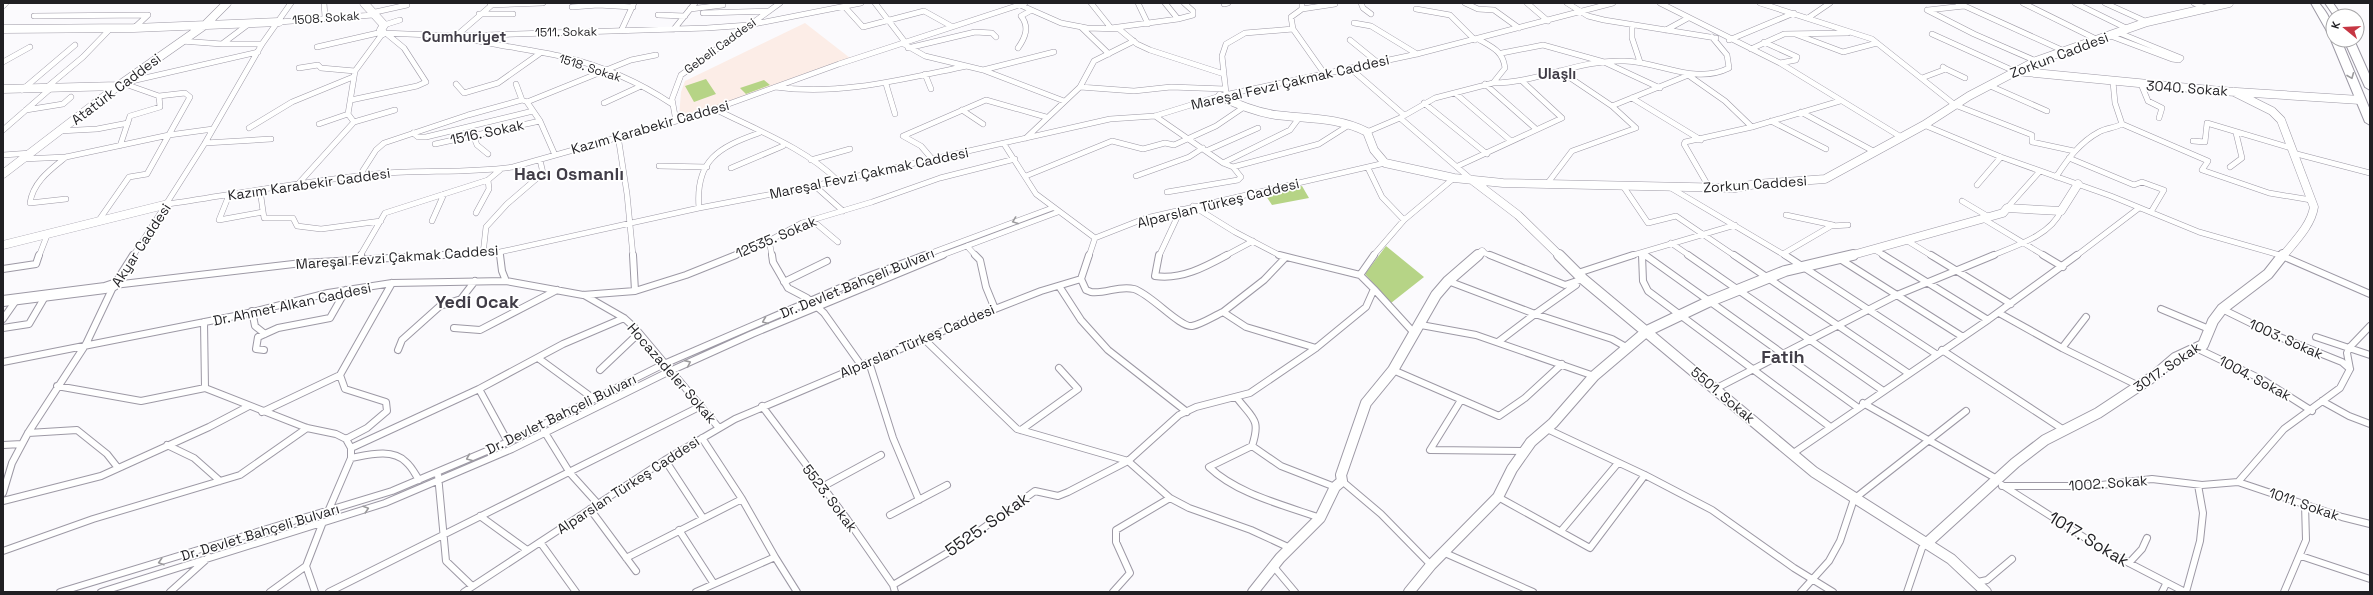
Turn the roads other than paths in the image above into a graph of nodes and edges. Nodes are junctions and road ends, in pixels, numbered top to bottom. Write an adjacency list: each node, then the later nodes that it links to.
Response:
1 (6, 3): 39 (street)
2 (227, 3): 75 (street, Atatürk Caddesi)
3 (291, 3): 68 (street, Akyar Caddesi)
4 (324, 3): 60 (street)
5 (364, 3): 53 (street)
6 (695, 3): 43 (street)
7 (780, 3): 48 (street, Gebeli Caddesi)
8 (861, 3): 40 (street, 1511. Sokak)
9 (875, 3): 65 (street)
10 (1025, 3): 33 (street, Kazım Karabekir Caddesi)
11 (1091, 3): 81 (street)
12 (1138, 3): 72 (street)
13 (1165, 3): 61 (street)
14 (1184, 3): 61 (street)
15 (1302, 3): 44 (street)
16 (1361, 3): 56 (street)
17 (1465, 3): 46 (street)
18 (1527, 3): 67 (street)
19 (1567, 3): 50 (street)
20 (1612, 3): 50 (street, Mareşal Fevzi Çakmak Caddesi)
21 (1660, 3): 62 (street)
22 (1760, 3): 52 (street)
23 (1830, 3): 63 (street)
24 (1958, 3): 41 (street)
25 (2024, 3): 98 (street)
26 (2075, 3): 86 (street)
27 (2105, 3): 69 (street)
28 (2194, 3): 47 (street)
29 (2229, 3): 47 (street, Zorkun Caddesi)
30 (2315, 3): 66 (highway)
31 (492, 4): 32 (street); 54 (street)
32 (543, 4)
33 (1018, 4): 49 (street); 76 (street, Kazım Karabekir Caddesi)
34 (1335, 4): 44 (street)
35 (1498, 4): 46 (street)
36 (407, 5): 53 (street, 1508. Sokak)
37 (633, 5): 42 (street); 88 (street)
38 (723, 5): 43 (street)
39 (3, 6)
40 (844, 6): 65 (street); 73 (street, 1511. Sokak)
41 (1964, 6): 116 (street); 124 (street)
42 (572, 7)
43 (690, 9): 59 (street)
44 (1302, 9): 85 (street)
45 (1416, 9): 97 (street)
46 (1494, 10): 82 (street)
47 (2208, 10): 69 (street, Zorkun Caddesi)
48 (769, 11): 51 (street); 73 (street, Gebeli Caddesi)
49 (1030, 11): 77 (street); 112 (street)
50 (1582, 12): 67 (street, Mareşal Fevzi Çakmak Caddesi); 74 (street)
51 (703, 13)
52 (1794, 13): 63 (street); 100 (street)
53 (372, 14): 60 (street, 1508. Sokak); 83 (street)
54 (479, 14): 55 (street); 94 (street)
55 (514, 14)
56 (1371, 14)
57 (658, 15): 59 (street)
58 (34, 16): 80 (street)
59 (685, 16): 84 (street)
60 (325, 17): 68 (street, 1508. Sokak)
61 (1177, 18): 72 (street)
62 (1688, 18): 87 (street); 100 (street)
63 (1808, 18): 91 (street)
64 (400, 20): 83 (street)
65 (886, 20): 76 (street); 103 (street)
66 (2325, 20)
67 (1548, 21): 82 (street, Mareşal Fevzi Çakmak Caddesi)
68 (279, 22): 70 (street); 107 (street, Akyar Caddesi)
69 (2147, 22): 86 (street, Zorkun Caddesi)
70 (251, 23): 75 (street); 106 (street)
71 (1354, 23): 121 (street)
72 (1148, 24): 81 (street)
73 (750, 25): 84 (street, 1511. Sokak); 177 (street, Gebeli Caddesi)
74 (1632, 25): 87 (street); 128 (street)
75 (205, 26): 80 (street); 101 (street, Atatürk Caddesi)
76 (951, 26): 103 (street, Kazım Karabekir Caddesi)
77 (1081, 27): 81 (street); 120 (street)
78 (3, 28): 79 (street)
79 (111, 28): 80 (street); 161 (street)
80 (134, 28)
81 (1111, 28): 102 (street)
82 (1519, 28): 97 (street, Mareşal Fevzi Çakmak Caddesi)
83 (383, 29): 94 (street, 1511. Sokak); 110 (street); 136 (street); 170 (street)
84 (674, 29): 88 (street, 1511. Sokak)
85 (1293, 29): 138 (street); 140 (street)
86 (2128, 29): 89 (street, Zorkun Caddesi)
87 (1666, 30): 96 (street)
88 (621, 31): 94 (street, 1511. Sokak)
89 (2117, 32): 93 (street, Zorkun Caddesi); 93 (street)
90 (1792, 33): 91 (street); 104 (street); 105 (street)
91 (1855, 33): 105 (street)
92 (1932, 34): 137 (street)
93 (2108, 35): 98 (street, Zorkun Caddesi)
94 (456, 36): 119 (street, 1518. Sokak)
95 (996, 37): 111 (street)
96 (1712, 37): 100 (street); 141 (street)
97 (1477, 39): 121 (street, Mareşal Fevzi Çakmak Caddesi); 122 (street)
98 (2096, 39): 116 (street, Zorkun Caddesi)
99 (1350, 40): 126 (street)
100 (1731, 40): 115 (street)
101 (181, 41): 106 (street); 148 (street, Atatürk Caddesi)
102 (1134, 41): 120 (street); 140 (street)
103 (903, 42): 111 (street); 156 (street, Kazım Karabekir Caddesi)
104 (1764, 42): 115 (street); 129 (street)
105 (1877, 43): 143 (street)
106 (222, 44): 107 (street)
107 (262, 44): 117 (street, Akyar Caddesi)
108 (75, 45): 163 (street)
109 (30, 47): 125 (street)
110 (317, 47)
111 (908, 48): 130 (street)
112 (1018, 48)
113 (2339, 48): 171 (highway, one-way to 171)
114 (2353, 48): 158 (highway)
115 (1751, 49): 129 (street)
116 (2064, 51): 124 (street, Zorkun Caddesi)
117 (258, 52): 148 (street); 209 (street, Akyar Caddesi)
118 (1054, 52): 134 (street)
119 (539, 54): 133 (street, 1518. Sokak); 149 (street)
120 (1109, 54): 157 (street)
121 (1416, 54): 126 (street, Mareşal Fevzi Çakmak Caddesi)
122 (1502, 54): 127 (street); 146 (street)
123 (656, 55): 133 (street)
124 (2036, 61): 137 (street, Zorkun Caddesi)
125 (3, 62)
126 (1377, 62): 132 (street, Mareşal Fevzi Çakmak Caddesi)
127 (1604, 62): 128 (street); 135 (street); 159 (street)
128 (1640, 62): 141 (street)
129 (1780, 63): 174 (street)
130 (967, 66): 134 (street); 139 (street)
131 (299, 68): 136 (street)
132 (1350, 68): 138 (street, Mareşal Fevzi Çakmak Caddesi); 191 (street)
133 (603, 70): 155 (street, 1518. Sokak); 172 (street)
134 (983, 70): 173 (street)
135 (1560, 70): 145 (street); 179 (street)
136 (355, 71): 142 (street)
137 (2014, 71): 147 (street, 3040. Sokak); 154 (street, Zorkun Caddesi)
138 (1324, 73): 165 (street, Mareşal Fevzi Çakmak Caddesi)
139 (925, 74): 151 (street); 162 (street)
140 (1224, 74): 165 (street)
141 (1690, 75): 159 (street); 206 (street)
142 (353, 77): 170 (street); 207 (street)
143 (1922, 78): 144 (street); 178 (street)
144 (1965, 78)
145 (1522, 80): 146 (street); 210 (street)
146 (1492, 82): 152 (street)
147 (2113, 82): 153 (street, 3040. Sokak); 203 (street)
148 (121, 84): 161 (street); 167 (street); 212 (street, Atatürk Caddesi)
149 (456, 84)
150 (516, 84): 172 (street)
151 (886, 84): 156 (street); 189 (street)
152 (1485, 84): 166 (street); 210 (street)
153 (2141, 84): 164 (street, 3040. Sokak); 194 (street)
154 (1988, 85): 178 (street, Zorkun Caddesi); 186 (street)
155 (641, 86): 175 (street); 177 (street, 1518. Sokak)
156 (775, 87): 181 (street, Kazım Karabekir Caddesi)
157 (1080, 87): 165 (street); 173 (street)
158 (2370, 87)
159 (1660, 88): 169 (street)
160 (3, 89): 163 (street)
161 (47, 89): 163 (street); 182 (street)
162 (931, 89)
163 (22, 90)
164 (2234, 92): 171 (street, 3040. Sokak); 235 (street, 3017. Sokak)
165 (1224, 93): 180 (street); 190 (street, Mareşal Fevzi Çakmak Caddesi)
166 (1455, 93): 176 (street); 225 (street)
167 (159, 96): 200 (street); 217 (street)
168 (71, 97): 182 (street)
169 (1632, 98): 179 (street); 224 (street)
170 (351, 100): 188 (street)
171 (2360, 100): 199 (highway)
172 (524, 101): 185 (street); 214 (street)
173 (1064, 101): 192 (street)
174 (1840, 101): 187 (street); 220 (street)
175 (604, 103)
176 (1424, 103): 191 (street); 240 (street)
177 (672, 104): 198 (street, Gebeli Caddesi)
178 (1955, 105): 205 (street, Zorkun Caddesi); 236 (street)
179 (1612, 106): 273 (street)
180 (1244, 108): 193 (street); 222 (street)
181 (715, 109): 198 (street, Kazım Karabekir Caddesi); 215 (street)
182 (26, 110): 211 (street)
183 (395, 110): 197 (street)
184 (962, 110): 192 (street); 202 (street); 250 (street)
185 (533, 111): 195 (street); 214 (street)
186 (2047, 111)
187 (1801, 112): 196 (street); 237 (street)
188 (348, 114): 197 (street); 201 (street)
189 (895, 114)
190 (1155, 116): 221 (street, Mareşal Fevzi Çakmak Caddesi); 222 (street)
191 (1402, 116): 213 (street); 254 (street)
192 (1046, 117): 221 (street)
193 (1299, 118): 204 (street); 251 (street)
194 (2159, 118)
195 (540, 121): 218 (street, 1516. Sokak); 242 (street)
196 (1771, 121): 206 (street); 233 (street)
197 (354, 122): 272 (street)
198 (676, 122): 219 (street, Kazım Karabekir Caddesi)
199 (2370, 122)
200 (128, 123): 212 (street); 230 (street)
201 (319, 124)
202 (983, 124)
203 (2122, 124): 236 (street); 285 (street)
204 (1349, 125): 213 (street); 257 (street)
205 (1924, 125): 220 (street, Zorkun Caddesi); 244 (street)
206 (1752, 127): 224 (street)
207 (249, 128)
208 (1258, 128): 234 (street)
209 (213, 129): 217 (street); 227 (street, Akyar Caddesi)
210 (1536, 129): 225 (street)
211 (3, 130)
212 (59, 131): 238 (street, Atatürk Caddesi)
213 (1367, 132): 252 (street)
214 (413, 133): 264 (street)
215 (759, 133): 231 (street); 256 (street)
216 (2236, 133): 226 (street); 235 (street); 255 (street)
217 (169, 135): 230 (street); 302 (street)
218 (473, 135): 228 (street, 1516. Sokak); 239 (street)
219 (618, 136): 242 (street, Kazım Karabekir Caddesi); 307 (street)
220 (1901, 137): 237 (street, Zorkun Caddesi)
221 (1026, 138): 229 (street, Mareşal Fevzi Çakmak Caddesi)
222 (1190, 138): 234 (street); 265 (street)
223 (271, 139): 227 (street)
224 (1701, 140): 279 (street)
225 (1511, 141): 240 (street)
226 (2193, 141)
227 (205, 143): 287 (street, Akyar Caddesi)
228 (435, 144)
229 (1004, 144): 247 (street); 250 (street, Mareşal Fevzi Çakmak Caddesi)
230 (120, 146): 243 (street)
231 (783, 146): 249 (street); 258 (street)
232 (850, 148): 249 (street)
233 (1826, 149)
234 (1205, 150): 251 (street); 266 (street)
235 (2292, 150): 262 (street); 285 (street, 3017. Sokak)
236 (2074, 151): 245 (street)
237 (1875, 152): 279 (street, Zorkun Caddesi)
238 (31, 153): 241 (street); 246 (street, Atatürk Caddesi)
239 (488, 154)
240 (1487, 154): 254 (street)
241 (3, 155)
242 (555, 155): 248 (street, Kazım Karabekir Caddesi)
243 (66, 156): 246 (street); 284 (street)
244 (2001, 157): 261 (street); 275 (street)
245 (2069, 158): 267 (street); 298 (street)
246 (23, 159): 263 (street, Atatürk Caddesi)
247 (1015, 159): 265 (street); 294 (street, 12535. Sokak)
248 (540, 160): 260 (street, Kazım Karabekir Caddesi); 326 (street)
249 (811, 160): 270 (street)
250 (933, 160): 270 (street, Mareşal Fevzi Çakmak Caddesi)
251 (1223, 163): 257 (street)
252 (1385, 163): 259 (street, Alparslan Türkeş Caddesi); 268 (street, Zorkun Caddesi)
253 (659, 166): 256 (street)
254 (1458, 166): 271 (street)
255 (2230, 166)
256 (707, 167): 289 (street)
257 (1233, 167): 281 (street)
258 (731, 168)
259 (1368, 168): 288 (street, Alparslan Türkeş Caddesi); 304 (street)
260 (500, 170): 264 (street, Kazım Karabekir Caddesi); 269 (street)
261 (2040, 171): 267 (street); 291 (street)
262 (2370, 173)
263 (3, 174)
264 (360, 175): 272 (street, Kazım Karabekir Caddesi)
265 (1026, 176): 290 (street)
266 (1136, 176)
267 (2056, 176): 274 (street)
268 (1454, 178): 271 (street, Zorkun Caddesi); 304 (street)
269 (488, 180): 283 (street); 299 (street)
270 (836, 180): 276 (street, Mareşal Fevzi Çakmak Caddesi)
271 (1472, 180): 273 (street, Zorkun Caddesi); 338 (street, 5501. Sokak)
272 (299, 183): 280 (street, Kazım Karabekir Caddesi)
273 (1547, 184): 277 (street, Zorkun Caddesi)
274 (2078, 184): 292 (street); 295 (street)
275 (1978, 185)
276 (815, 186): 289 (street, Mareşal Fevzi Çakmak Caddesi); 294 (street)
277 (1623, 186): 278 (street, Zorkun Caddesi); 312 (street)
278 (1671, 188): 279 (street, Zorkun Caddesi); 308 (street)
279 (1710, 189)
280 (260, 190): 282 (street, Kazım Karabekir Caddesi); 296 (street)
281 (1167, 192)
282 (229, 194): 287 (street, Kazım Karabekir Caddesi); 296 (street)
283 (444, 194): 305 (street); 306 (street)
284 (66, 200)
285 (2311, 200): 328 (street, 3017. Sokak)
286 (1962, 201): 301 (street)
287 (168, 204): 302 (street); 348 (street, Akyar Caddesi)
288 (1193, 206): 293 (street, Alparslan Türkeş Caddesi); 316 (street)
289 (699, 208): 307 (street, Mareşal Fevzi Çakmak Caddesi)
290 (1052, 208): 297 (street); 363 (street, Dr. Devlet Bahçeli Bulvarı, one-way to 363)
291 (2008, 208): 295 (street); 301 (street)
292 (2139, 208): 298 (street); 334 (street)
293 (1181, 209): 313 (street, Alparslan Türkeş Caddesi); 316 (street)
294 (843, 211): 303 (street, 12535. Sokak)
295 (2061, 211): 319 (street)
296 (263, 212): 305 (street)
297 (1058, 212): 313 (street); 321 (street, Dr. Devlet Bahçeli Bulvarı)
298 (2151, 212): 328 (street)
299 (476, 213)
300 (1786, 215): 310 (street)
301 (1986, 217): 315 (street); 319 (street)
302 (99, 220): 311 (street)
303 (812, 220): 314 (street, 12535. Sokak); 317 (street)
304 (1404, 220): 337 (street)
305 (381, 221): 331 (street)
306 (432, 221)
307 (632, 223): 323 (street, Mareşal Fevzi Çakmak Caddesi); 354 (street)
308 (1735, 225): 312 (street); 327 (street)
309 (1848, 225): 310 (street)
310 (1837, 226): 327 (street)
311 (48, 233): 320 (street); 335 (street)
312 (1703, 234): 318 (street); 339 (street)
313 (1095, 238): 340 (street)
314 (769, 240): 344 (street); 354 (street, 12535. Sokak)
315 (1906, 240): 322 (street); 336 (street)
316 (1253, 241): 329 (street)
317 (838, 242)
318 (1671, 243): 325 (street); 351 (street)
319 (2023, 243): 334 (street); 336 (street)
320 (3, 245)
321 (967, 246): 363 (street, Dr. Devlet Bahçeli Bulvarı); 365 (street)
322 (1875, 250): 330 (street); 347 (street)
323 (500, 252): 326 (street, Mareşal Fevzi Çakmak Caddesi); 342 (street)
324 (1482, 252): 343 (street); 345 (street)
325 (1642, 253): 338 (street); 362 (street, 1017. Sokak); 373 (street)
326 (483, 254): 331 (street, Mareşal Fevzi Çakmak Caddesi)
327 (1783, 254): 333 (street)
328 (2283, 256): 355 (street); 367 (street, 3017. Sokak)
329 (1285, 258): 337 (street); 370 (street)
330 (1840, 259): 333 (street); 358 (street)
331 (358, 260): 348 (street, Mareşal Fevzi Çakmak Caddesi)
332 (827, 261): 344 (street)
333 (1800, 266): 339 (street); 368 (street)
334 (2063, 267): 364 (street)
335 (3, 269)
336 (1955, 270): 347 (street); 364 (street)
337 (1360, 275): 350 (street)
338 (1581, 276): 345 (street); 385 (street, 5501. Sokak)
339 (1766, 277): 351 (street); 379 (street)
340 (1081, 279): 349 (street, Alparslan Türkeş Caddesi); 370 (street)
341 (475, 281): 342 (street, Dr. Ahmet Alkan Caddesi); 346 (street, Dr. Ahmet Alkan Caddesi); 400 (street)
342 (506, 281): 353 (street, Dr. Ahmet Alkan Caddesi)
343 (1448, 281): 372 (street); 383 (street)
344 (784, 282): 363 (street)
345 (1572, 282): 372 (street)
346 (392, 283): 352 (street, Dr. Ahmet Alkan Caddesi); 417 (street)
347 (1927, 283): 358 (street); 377 (street)
348 (114, 285): 356 (street); 359 (street); 393 (street, Akyar Caddesi)
349 (1059, 286): 365 (street, Alparslan Türkeş Caddesi); 436 (street)
350 (1374, 289): 383 (street); 395 (street, 5525. Sokak)
351 (1738, 289): 362 (street); 391 (street)
352 (346, 290): 369 (street, Dr. Ahmet Alkan Caddesi); 387 (street)
353 (557, 290): 357 (street, Dr. Ahmet Alkan Caddesi); 382 (street)
354 (635, 291): 357 (street, 12535. Sokak)
355 (2370, 294)
356 (46, 295): 360 (street); 381 (street)
357 (583, 295): 375 (street, Hocazadeler Sokak)
358 (1897, 295): 368 (street); 388 (street)
359 (3, 296)
360 (18, 299): 361 (street); 376 (street)
361 (3, 301)
362 (1708, 302): 373 (street); 402 (street, 1017. Sokak)
363 (814, 304): 407 (street, Dr. Devlet Bahçeli Bulvarı, one-way to 407); 409 (street); 415 (street, Dr. Devlet Bahçeli Bulvarı, one-way to 363)
364 (2011, 304): 371 (street)
365 (995, 309): 390 (street, Alparslan Türkeş Caddesi)
366 (2161, 309): 384 (street)
367 (2222, 309): 384 (street, 3017. Sokak); 411 (street, 1003. Sokak)
368 (1866, 310): 379 (street); 401 (street)
369 (252, 312): 378 (street, Dr. Ahmet Alkan Caddesi); 387 (street)
370 (1223, 312): 395 (street)
371 (1999, 313): 377 (street); 396 (street)
372 (1535, 314): 392 (street); 394 (street)
373 (1680, 314): 385 (street); 414 (street)
374 (2086, 317): 396 (street)
375 (624, 318): 386 (street, Hocazadeler Sokak); 404 (street)
376 (3, 319)
377 (1988, 320): 388 (street)
378 (204, 322): 393 (street, Dr. Ahmet Alkan Caddesi); 421 (street)
379 (1837, 325): 391 (street); 416 (street)
380 (2370, 326): 398 (street)
381 (3, 328)
382 (454, 328)
383 (1418, 329): 392 (street); 413 (street)
384 (2209, 329): 397 (street, 3017. Sokak)
385 (1647, 331): 394 (street); 422 (street, 5501. Sokak)
386 (639, 333): 407 (street, Hocazadeler Sokak); 412 (street)
387 (265, 334): 399 (street)
388 (1963, 337): 401 (street)
389 (2316, 337): 398 (street)
390 (924, 339): 406 (street, Alparslan Türkeş Caddesi); 443 (street)
391 (1810, 340): 402 (street); 424 (street)
392 (1498, 342): 408 (street)
393 (86, 344): 405 (street, Dr. Ahmet Alkan Caddesi); 419 (street, Akyar Caddesi)
394 (1626, 347): 418 (street)
395 (1316, 348): 425 (street, 5525. Sokak)
396 (2062, 348): 420 (street)
397 (2196, 348): 420 (street, 3017. Sokak); 434 (street, 1004. Sokak)
398 (2349, 348): 403 (street); 411 (street)
399 (264, 350)
400 (398, 350)
401 (1939, 352): 416 (street); 444 (street)
402 (1782, 354): 414 (street); 429 (street, 1017. Sokak)
403 (2370, 355)
404 (538, 358): 423 (street); 426 (street)
405 (3, 362)
406 (869, 362): 409 (street, Alparslan Türkeş Caddesi); 480 (street)
407 (664, 364): 415 (street, Hocazadeler Sokak); 426 (street, Dr. Devlet Bahçeli Bulvarı)
408 (1562, 364): 418 (street); 427 (street)
409 (861, 365): 431 (street, Alparslan Türkeş Caddesi)
410 (1059, 368): 443 (street)
411 (2350, 369): 428 (street)
412 (600, 370)
413 (1393, 370): 427 (street); 471 (street)
414 (1754, 370): 422 (street); 438 (street)
415 (670, 371): 432 (street, Hocazadeler Sokak); 446 (street, Dr. Devlet Bahçeli Bulvarı)
416 (1908, 373): 424 (street)
417 (340, 375): 435 (street); 448 (street)
418 (1594, 376): 442 (street)
419 (57, 386): 421 (street); 445 (street, Akyar Caddesi)
420 (2139, 386): 444 (street, 3017. Sokak)
421 (205, 388): 430 (street)
422 (1715, 388): 458 (street, 5501. Sokak)
423 (479, 389): 450 (street); 455 (street)
424 (1882, 390): 429 (street)
425 (1236, 398): 436 (street, 5525. Sokak); 454 (street)
426 (594, 399): 439 (street, Dr. Devlet Bahçeli Bulvarı)
427 (1461, 400): 456 (street)
428 (2322, 401): 434 (street); 437 (street)
429 (1860, 405): 438 (street); 449 (street, 1017. Sokak)
430 (248, 406): 435 (street); 453 (street)
431 (762, 406): 441 (street, Alparslan Türkeş Caddesi); 474 (street, 5523. Sokak)
432 (699, 407): 441 (street, Hocazadeler Sokak); 464 (street)
433 (1966, 411): 449 (street)
434 (2312, 411): 470 (street)
435 (262, 412): 440 (street)
436 (1187, 412): 461 (street, 5525. Sokak)
437 (2370, 424)
438 (1829, 426): 458 (street)
439 (540, 427): 446 (street); 450 (street, Dr. Devlet Bahçeli Bulvarı)
440 (307, 428): 448 (street); 468 (street)
441 (719, 428): 447 (street, Alparslan Türkeş Caddesi)
442 (1547, 429): 456 (street); 462 (street)
443 (1021, 430): 461 (street)
444 (2064, 430): 469 (street, 3017. Sokak)
445 (28, 433): 451 (street, Akyar Caddesi); 463 (street)
446 (545, 433): 464 (street); 466 (street, Dr. Devlet Bahçeli Bulvarı)
447 (702, 438): 460 (street, Alparslan Türkeş Caddesi); 478 (street)
448 (346, 439): 455 (street)
449 (1926, 440): 469 (street, 1017. Sokak); 479 (street)
450 (508, 442): 466 (street, Dr. Devlet Bahçeli Bulvarı, one-way to 466)
451 (22, 444): 452 (street); 475 (street, Akyar Caddesi)
452 (3, 445)
453 (167, 445): 463 (street); 468 (street)
454 (1252, 446): 471 (street); 489 (street)
455 (351, 448): 459 (street)
456 (1523, 451): 476 (street)
457 (881, 454): 474 (street)
458 (1792, 454): 479 (street, 5501. Sokak)
459 (351, 458): 467 (street); 485 (street)
460 (665, 460): 482 (street, Alparslan Türkeş Caddesi); 488 (street)
461 (1128, 461): 477 (street); 519 (street, 5525. Sokak)
462 (1618, 463): 465 (street); 493 (street)
463 (118, 468): 481 (street)
464 (570, 473): 482 (street); 487 (street)
465 (1645, 475): 493 (street); 513 (street)
466 (438, 476): 467 (street, Dr. Devlet Bahçeli Bulvarı); 490 (street, Dr. Devlet Bahçeli Bulvarı, one-way to 466); 494 (street)
467 (419, 480): 485 (street, Dr. Devlet Bahçeli Bulvarı)
468 (220, 481): 501 (street)
469 (1998, 482): 473 (street, 1002. Sokak); 498 (street, 3017. Sokak); 508 (street, 1017. Sokak)
470 (2238, 482): 473 (street, 1002. Sokak); 483 (street, 1011. Sokak)
471 (1339, 484): 489 (street); 509 (street)
472 (947, 485): 480 (street)
473 (2198, 485): 541 (street)
474 (822, 487): 519 (street, 5523. Sokak)
475 (3, 493)
476 (1498, 497): 493 (street); 502 (street)
477 (1170, 498): 499 (street); 531 (street)
478 (742, 499): 488 (street); 505 (street)
479 (1854, 499): 498 (street, 5501. Sokak); 513 (street)
480 (919, 500): 486 (street)
481 (3, 501)
482 (598, 504): 484 (street, Alparslan Türkeş Caddesi)
483 (2305, 504): 491 (street, 1011. Sokak); 504 (street)
484 (590, 509): 496 (street, Alparslan Türkeş Caddesi); 506 (street)
485 (327, 512): 490 (street); 497 (street, Dr. Devlet Bahçeli Bulvarı)
486 (890, 515)
487 (480, 516): 494 (street); 500 (street)
488 (703, 518): 492 (street)
489 (1320, 518): 499 (street)
490 (322, 524): 503 (street, Dr. Devlet Bahçeli Bulvarı); 510 (street)
491 (2370, 524)
492 (679, 530): 506 (street); 516 (street)
493 (1561, 531)
494 (445, 533): 518 (street); 526 (street)
495 (2147, 538): 508 (street)
496 (540, 542): 500 (street, Alparslan Türkeş Caddesi); 528 (street)
497 (222, 543): 503 (street); 521 (street, Dr. Devlet Bahçeli Bulvarı, one-way to 521)
498 (1926, 543): 515 (street, 5501. Sokak); 538 (street)
499 (1290, 548): 511 (street)
500 (527, 550): 518 (street, Alparslan Türkeş Caddesi)
501 (3, 551)
502 (1445, 553): 509 (street); 535 (street)
503 (211, 556): 522 (street, Dr. Devlet Bahçeli Bulvarı); 523 (street)
504 (2301, 556): 514 (street); 520 (street)
505 (775, 557): 516 (street); 530 (street)
506 (626, 558): 512 (street)
507 (2012, 559): 515 (street)
508 (2129, 563): 517 (street, 1017. Sokak)
509 (1431, 565): 534 (street)
510 (306, 566): 524 (street); 525 (street)
511 (1274, 567): 532 (street); 533 (street)
512 (636, 571)
513 (1813, 579): 536 (street); 537 (street)
514 (2370, 579)
515 (1978, 582): 539 (street, 5501. Sokak)
516 (714, 584): 529 (street)
517 (2166, 584): 540 (street); 541 (street, 1017. Sokak)
518 (472, 586): 527 (street, Alparslan Türkeş Caddesi)
519 (894, 590)
520 (2287, 591)
521 (60, 592)
522 (101, 592)
523 (170, 592)
524 (270, 592)
525 (314, 592)
526 (329, 592)
527 (464, 592)
528 (576, 592)
529 (696, 592)
530 (797, 592)
531 (1113, 592)
532 (1252, 592)
533 (1295, 592)
534 (1409, 592)
535 (1533, 592)
536 (1801, 592)
537 (1833, 592)
538 (1907, 592)
539 (1986, 592)
540 (2162, 592)
541 (2186, 592)

